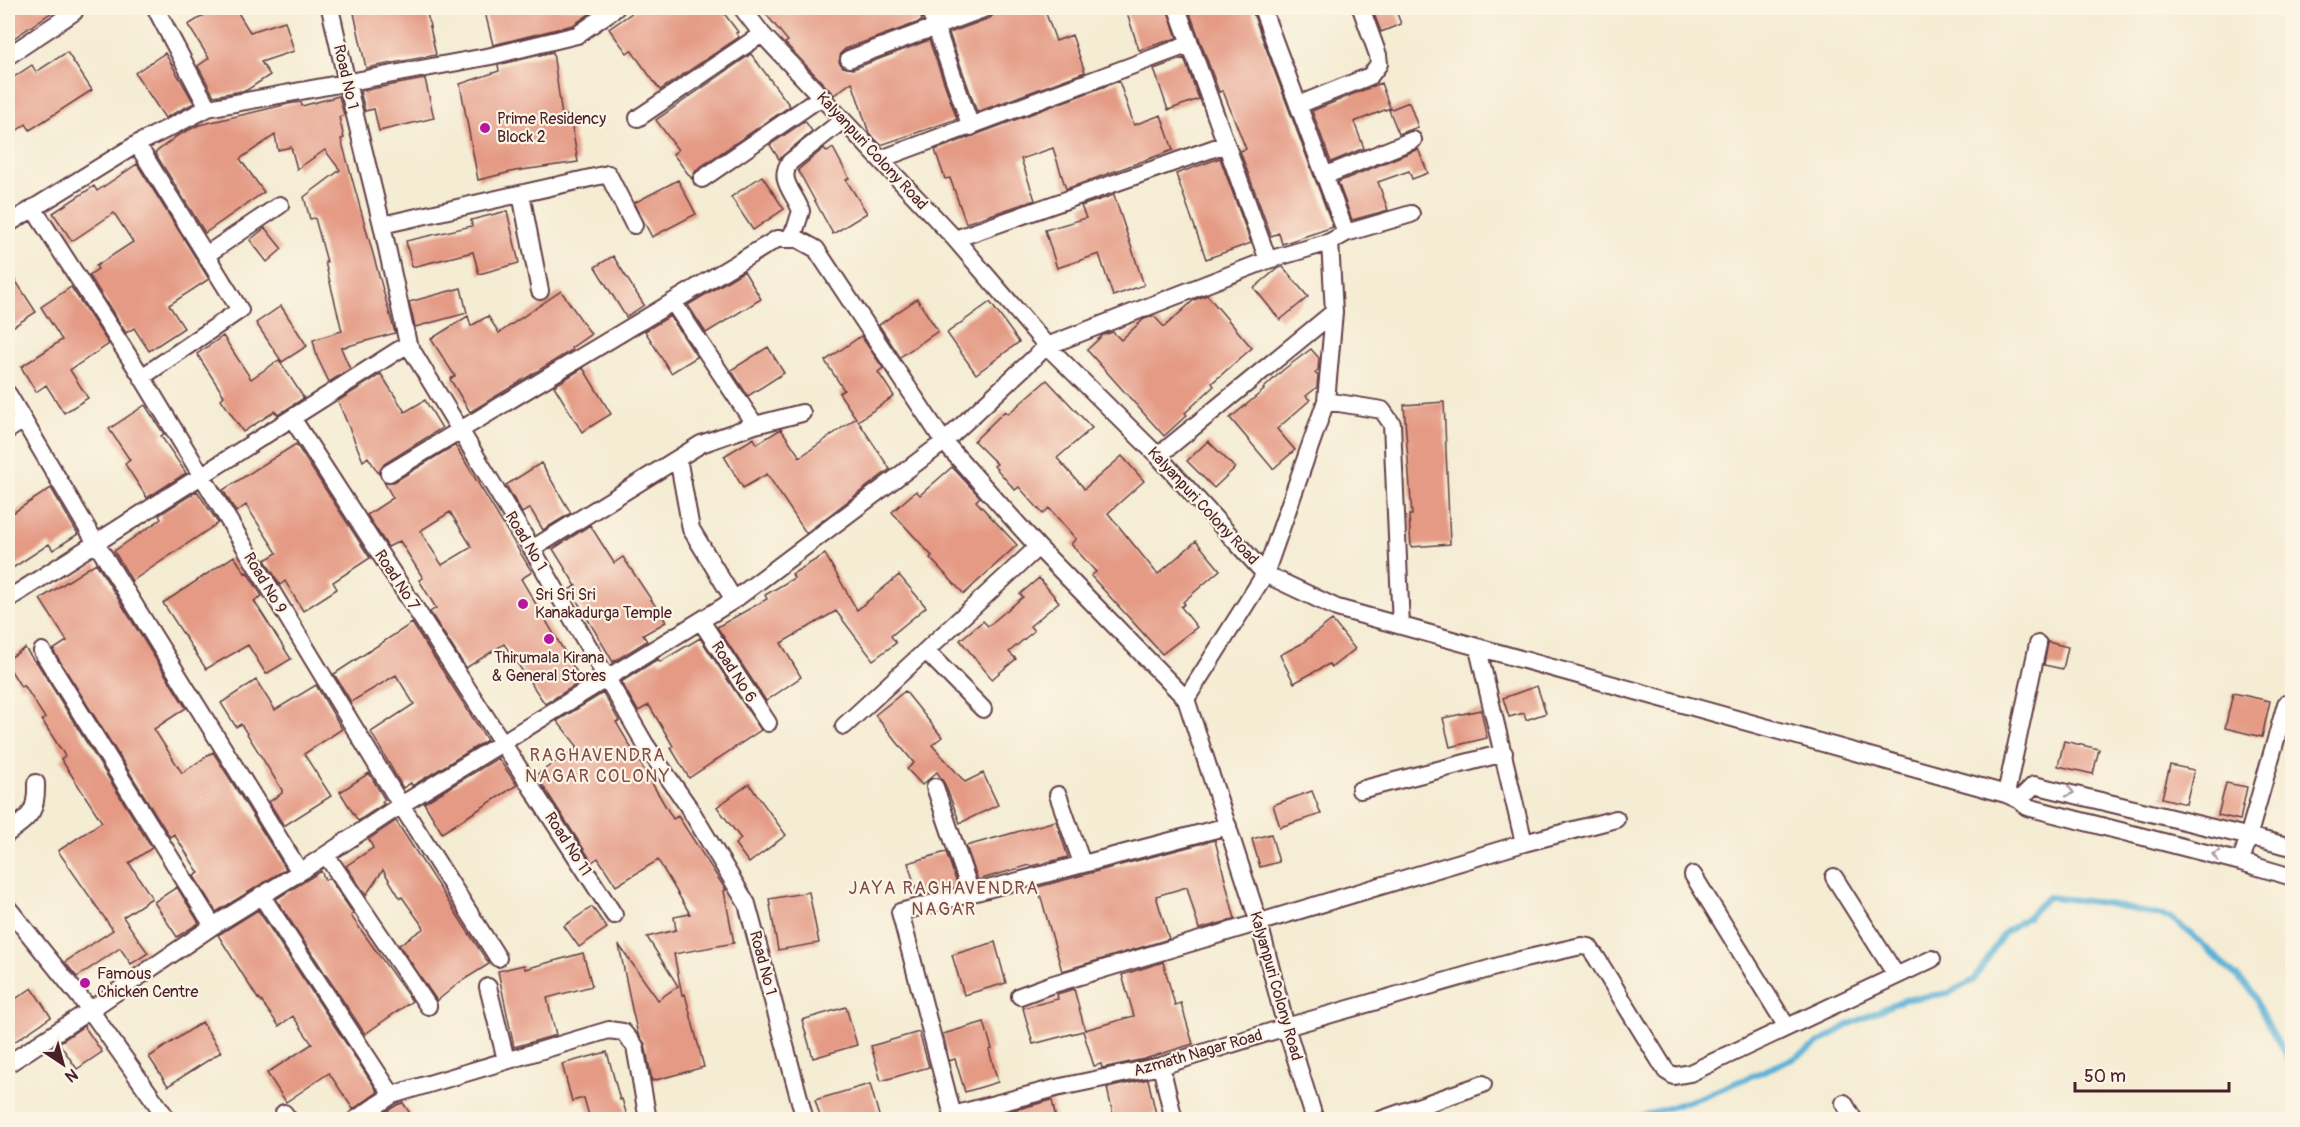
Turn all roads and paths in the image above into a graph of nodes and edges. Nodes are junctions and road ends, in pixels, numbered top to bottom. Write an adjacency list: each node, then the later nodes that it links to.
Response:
1 (74, 8): 14 (street)
2 (330, 8): 16 (street, Road No 1)
3 (616, 8): 16 (street)
4 (742, 8): 12 (street, Kalyanpuri Colony Road)
5 (929, 8): 11 (street)
6 (986, 8): 11 (street)
7 (1179, 8): 13 (street)
8 (1262, 8): 18 (street)
9 (1361, 8): 18 (street)
10 (157, 11): 19 (street)
11 (936, 26): 15 (street); 22 (street)
12 (762, 34): 17 (street, Kalyanpuri Colony Road); 20 (street)
13 (1190, 44): 22 (street); 25 (street)
14 (8, 56)
15 (849, 59)
16 (346, 83): 19 (street); 34 (street, Road No 1)
17 (821, 97): 21 (street, Kalyanpuri Colony Road); 28 (street)
18 (1298, 105): 27 (street)
19 (208, 108): 24 (street)
20 (638, 118)
21 (843, 120): 26 (street, Kalyanpuri Colony Road); 37 (street)
22 (971, 127): 26 (street)
23 (1413, 140): 27 (street)
24 (137, 144): 31 (street); 40 (street)
25 (1226, 144): 38 (street); 41 (street)
26 (881, 159): 38 (street, Kalyanpuri Colony Road)
27 (1324, 176): 36 (street)
28 (702, 179)
29 (521, 194): 34 (street); 35 (street); 42 (street)
30 (280, 205): 40 (street)
31 (33, 208): 33 (street); 47 (street, Road No 9)
32 (1411, 214): 36 (street)
33 (8, 224)
34 (382, 225): 45 (street, Road No 1)
35 (634, 225)
36 (1346, 234): 39 (street)
37 (789, 239): 43 (street); 56 (street)
38 (955, 239): 46 (street, Kalyanpuri Colony Road)
39 (1330, 242): 41 (street); 44 (street)
40 (206, 255): 47 (street)
41 (1268, 260): 46 (street)
42 (540, 291)
43 (673, 302): 53 (street); 55 (street)
44 (1334, 312): 49 (street); 57 (street)
45 (408, 345): 51 (street); 55 (street, Road No 1)
46 (1047, 346): 56 (street); 57 (street, Kalyanpuri Colony Road)
47 (142, 377): 60 (street, Road No 9)
48 (8, 394): 52 (street)
49 (1326, 401): 64 (street); 68 (street)
50 (802, 413): 53 (street)
51 (292, 418): 60 (street); 79 (street, Road No 7)
52 (23, 420): 54 (street); 61 (street)
53 (755, 425): 58 (street)
54 (8, 430)
55 (460, 432): 59 (street); 63 (street, Road No 1)
56 (944, 442): 62 (street); 66 (street)
57 (1158, 456): 64 (street, Kalyanpuri Colony Road)
58 (678, 458): 63 (street); 66 (street)
59 (389, 473)
60 (200, 477): 61 (street); 86 (street, Road No 9)
61 (96, 543): 65 (street); 96 (street)
62 (1038, 547): 72 (street); 74 (street)
63 (532, 549): 73 (street, Road No 1)
64 (1265, 574): 68 (street); 74 (street, Kalyanpuri Colony Road)
65 (8, 599)
66 (734, 600): 67 (street)
67 (701, 621): 73 (street); 77 (street, Road No 6)
68 (1401, 626): 70 (street)
69 (2038, 644): 85 (street)
70 (1478, 649): 80 (street); 85 (street)
71 (42, 651): 105 (street)
72 (926, 651): 76 (street); 78 (street)
73 (606, 678): 79 (street); 125 (street, Road No 1)
74 (1186, 699): 88 (street, Kalyanpuri Colony Road)
75 (2286, 704): 90 (street)
76 (983, 709)
77 (768, 723)
78 (844, 726)
79 (502, 743): 86 (street); 103 (street, Road No 11)
80 (1504, 753): 83 (street); 91 (street)
81 (36, 783): 89 (street)
82 (936, 787): 100 (street)
83 (1360, 790)
84 (1058, 795): 95 (street)
85 (2013, 797): 90 (street, one-way to 90); 94 (street, one-way to 85)
86 (401, 805): 93 (street); 106 (street, Road No 9)
87 (1616, 819): 91 (street)
88 (1228, 826): 95 (street); 104 (street, Kalyanpuri Colony Road)
89 (8, 833)
90 (2249, 835): 92 (street); 94 (street)
91 (1524, 843): 104 (street)
92 (2292, 847)
93 (326, 855): 96 (street); 111 (street)
94 (2241, 862): 99 (street)
95 (1082, 864): 100 (street)
96 (300, 872): 101 (street)
97 (1693, 875): 114 (street)
98 (1834, 877): 108 (street)
99 (2292, 878)
100 (971, 893): 121 (street)
101 (261, 896): 105 (street); 119 (street)
102 (8, 908): 112 (street)
103 (614, 915)
104 (1260, 923): 110 (street); 113 (street, Kalyanpuri Colony Road)
105 (213, 926): 112 (street)
106 (498, 958)
107 (1932, 959): 108 (street)
108 (1896, 975): 114 (street)
109 (488, 987): 115 (street)
110 (1020, 996)
111 (428, 1006)
112 (90, 1010): 116 (street); 122 (street)
113 (1286, 1027): 114 (street, Azmath Nagar Road); 117 (street, Azmath Nagar Road); 127 (street, Kalyanpuri Colony Road)
114 (1787, 1027)
115 (506, 1060): 119 (street); 124 (street)
116 (8, 1064)
117 (1161, 1066): 121 (street, Azmath Nagar Road); 126 (street)
118 (1483, 1084): 128 (street)
119 (392, 1095): 123 (street)
120 (1844, 1102): 129 (street)
121 (953, 1117)
122 (163, 1118)
123 (355, 1119)
124 (648, 1119)
125 (805, 1119)
126 (1174, 1119)
127 (1315, 1119)
128 (1380, 1119)
129 (1854, 1119)

